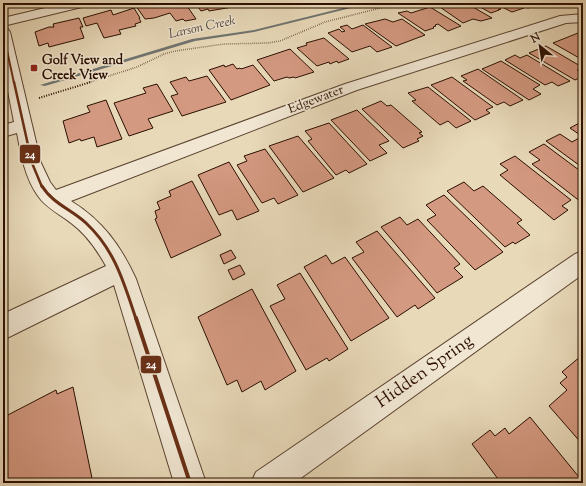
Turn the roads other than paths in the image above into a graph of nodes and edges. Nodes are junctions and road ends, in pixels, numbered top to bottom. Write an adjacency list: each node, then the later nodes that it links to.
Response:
1 (82, 3): 3 (street)
2 (583, 18): 6 (street, Edgewater)
3 (3, 22)
4 (3, 32): 5 (street)
5 (15, 120): 6 (street)
6 (53, 199): 8 (street)
7 (583, 260): 11 (street, Hidden Spring)
8 (120, 270): 9 (street); 10 (street)
9 (4, 320)
10 (190, 483)
11 (268, 483)

